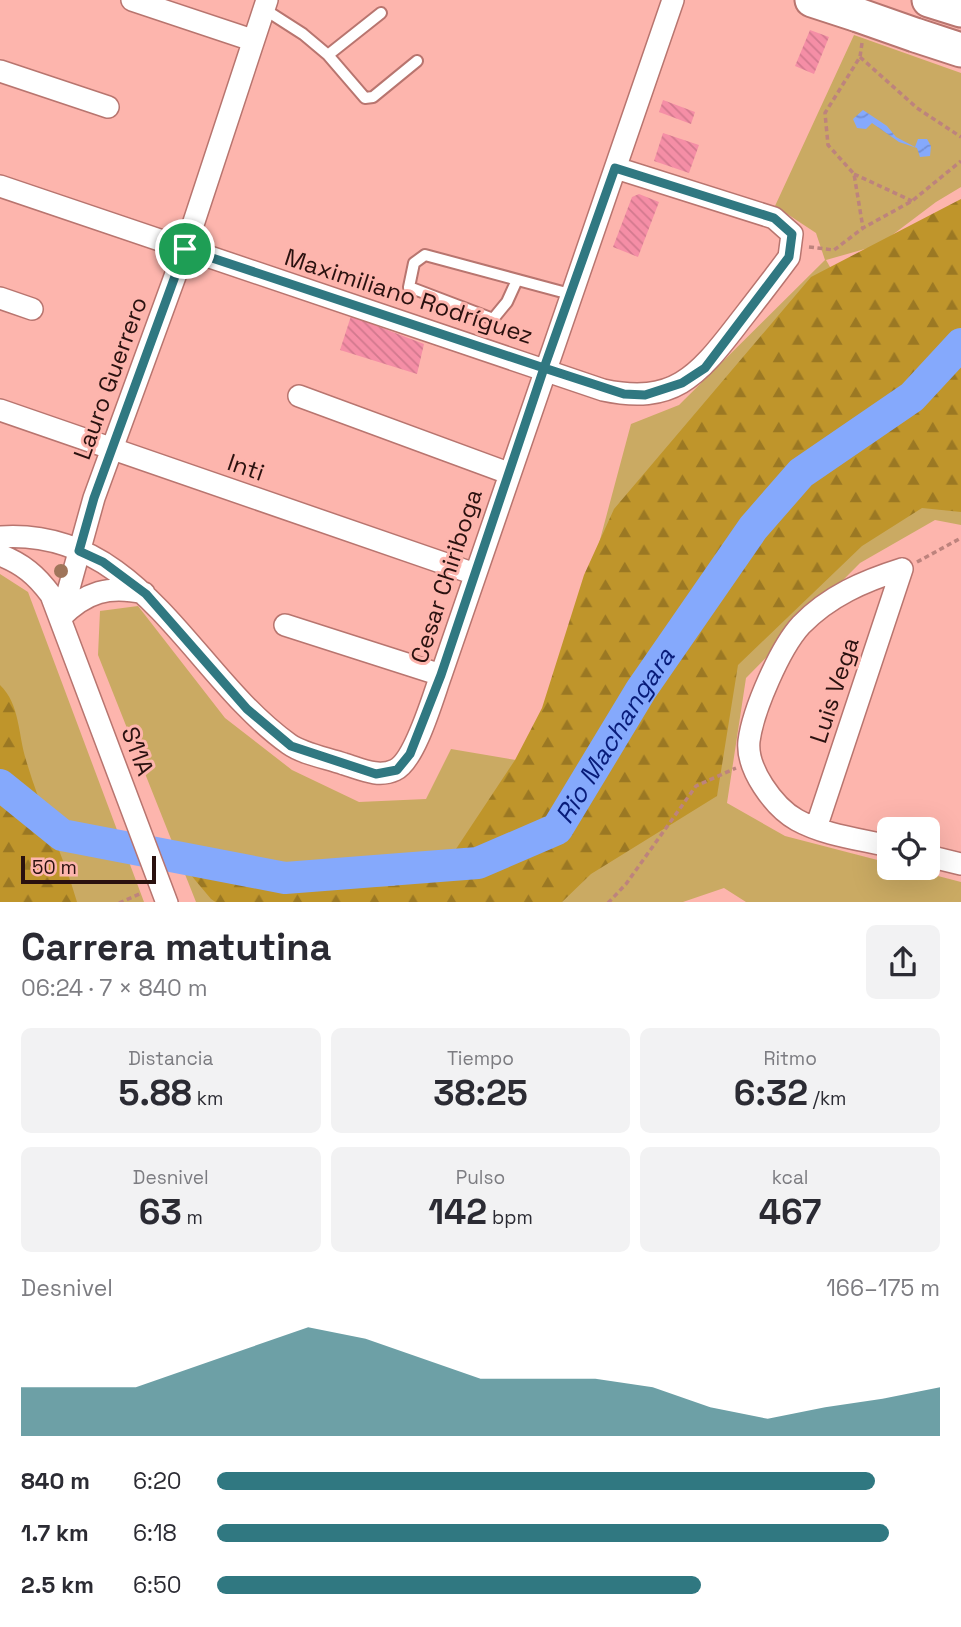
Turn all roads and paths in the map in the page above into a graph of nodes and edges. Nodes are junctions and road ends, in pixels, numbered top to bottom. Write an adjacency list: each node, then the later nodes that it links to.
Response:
1 (132, 0): 9 (street)
2 (673, 0): 18 (street, Cesar Chiriboga)
3 (812, 0): 8 (main road)
4 (929, 0): 6 (main road)
5 (265, 4): 9 (street, Lauro Guerrero); 11 (lane)
6 (961, 10)
7 (381, 13): 11 (lane)
8 (861, 25): 10 (main road, bridge); 12 (path)
9 (252, 40): 24 (street, Lauro Guerrero)
10 (961, 50)
11 (328, 55): 13 (lane)
12 (860, 57): 16 (path); 19 (path)
13 (417, 61)
14 (0, 71): 15 (street)
15 (108, 107)
16 (961, 137)
17 (961, 161): 21 (path)
18 (615, 168): 23 (street); 26 (street, Cesar Chiriboga)
19 (854, 174): 21 (path); 22 (path)
20 (0, 186): 24 (street, Maximiliano Rodríguez)
21 (912, 201): 22 (path)
22 (863, 228): 23 (path)
23 (793, 246): 29 (street, Maximiliano Rodríguez)
24 (185, 249): 29 (street, Maximiliano Rodríguez); 32 (street, Lauro Guerrero)
25 (517, 280): 25 (lane); 26 (lane)
26 (570, 294): 29 (street, Cesar Chiriboga)
27 (0, 298): 28 (street)
28 (32, 309)
29 (544, 368): 33 (street, Cesar Chiriboga)
30 (299, 396): 33 (street)
31 (0, 410): 32 (street, Inti)
32 (113, 448): 36 (street, Lauro Guerrero); 39 (street, Inti)
33 (508, 473): 39 (street, Cesar Chiriboga)
34 (0, 537): 36 (street, Cesar Chiriboga)
35 (961, 538): 38 (path)
36 (79, 551): 40 (street, Cesar Chiriboga); 41 (street, Lauro Guerrero)
37 (0, 555): 41 (street, S11A)
38 (902, 569): 44 (street); 45 (street, Luis Vega)
39 (475, 574): 43 (street, Cesar Chiriboga)
40 (146, 594): 41 (street); 43 (street, Cesar Chiriboga)
41 (61, 617): 49 (street, S11A)
42 (285, 625): 43 (street)
43 (441, 675)
44 (751, 762): 45 (street); 51 (path)
45 (816, 828): 46 (street)
46 (877, 843)
47 (940, 856): 48 (street)
48 (959, 857)
49 (160, 892): 50 (path)
50 (119, 902)
51 (608, 902)

